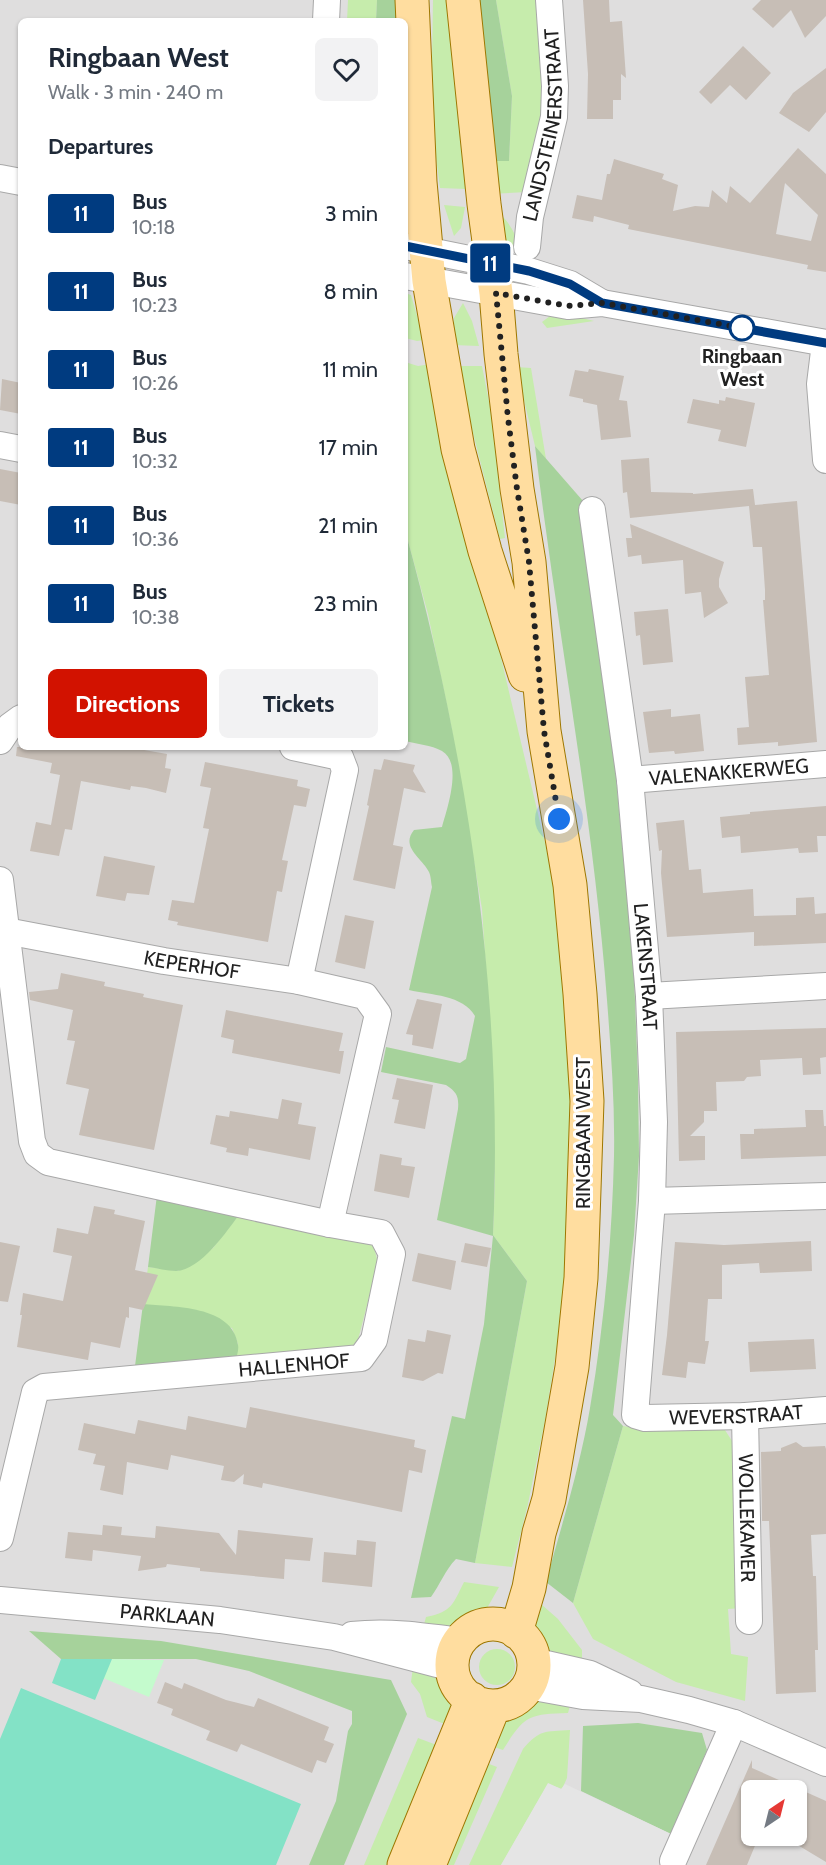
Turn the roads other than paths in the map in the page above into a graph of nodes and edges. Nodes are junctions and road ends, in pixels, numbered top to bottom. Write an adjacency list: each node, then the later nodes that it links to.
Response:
1 (327, 0): 5 (street)
2 (412, 0): 9 (main road, RINGBAAN WEST)
3 (463, 0): 10 (main road, RINGBAAN WEST)
4 (549, 0): 8 (street, LANDSTEINERSTRAAT)
5 (326, 18)
6 (0, 178): 7 (street)
7 (18, 181)
8 (527, 247)
9 (416, 263): 10 (street); 17 (main road, RINGBAAN WEST)
10 (495, 278): 11 (street); 17 (main road, RINGBAAN WEST)
11 (826, 343): 14 (street)
12 (0, 445): 13 (street)
13 (18, 448)
14 (826, 460)
15 (592, 510): 21 (street, LAKENSTRAAT)
16 (18, 720): 18 (street)
17 (544, 731): 36 (main road, RINGBAAN WEST)
18 (0, 741)
19 (306, 750): 24 (street)
20 (826, 764): 21 (street, VALENAKKERWEG)
21 (630, 780): 26 (street, LAKENSTRAAT)
22 (0, 880): 23 (street)
23 (6, 931): 24 (street, KEPERHOF); 29 (street, HALLENHOF)
24 (299, 981): 29 (street, KEPERHOF)
25 (826, 986): 26 (street)
26 (649, 996): 28 (street, LAKENSTRAAT)
27 (826, 1196): 28 (street)
28 (652, 1201): 32 (street, LAKENSTRAAT)
29 (330, 1224): 33 (street, HALLENHOF)
30 (826, 1410): 31 (street, WEVERSTRAAT)
31 (746, 1416): 32 (street, WEVERSTRAAT); 35 (street, WOLLEKAMER)
32 (645, 1418)
33 (0, 1538)
34 (0, 1600): 37 (street, PARKLAAN)
35 (749, 1621)
36 (505, 1628): 37 (main road); 38 (main road)
37 (456, 1654): 39 (main road)
38 (531, 1674): 39 (main road); 40 (street)
39 (483, 1703): 43 (main road); 44 (main road)
40 (734, 1723): 41 (street); 42 (street)
41 (826, 1763)
42 (673, 1861)
43 (404, 1865)
44 (429, 1865)

